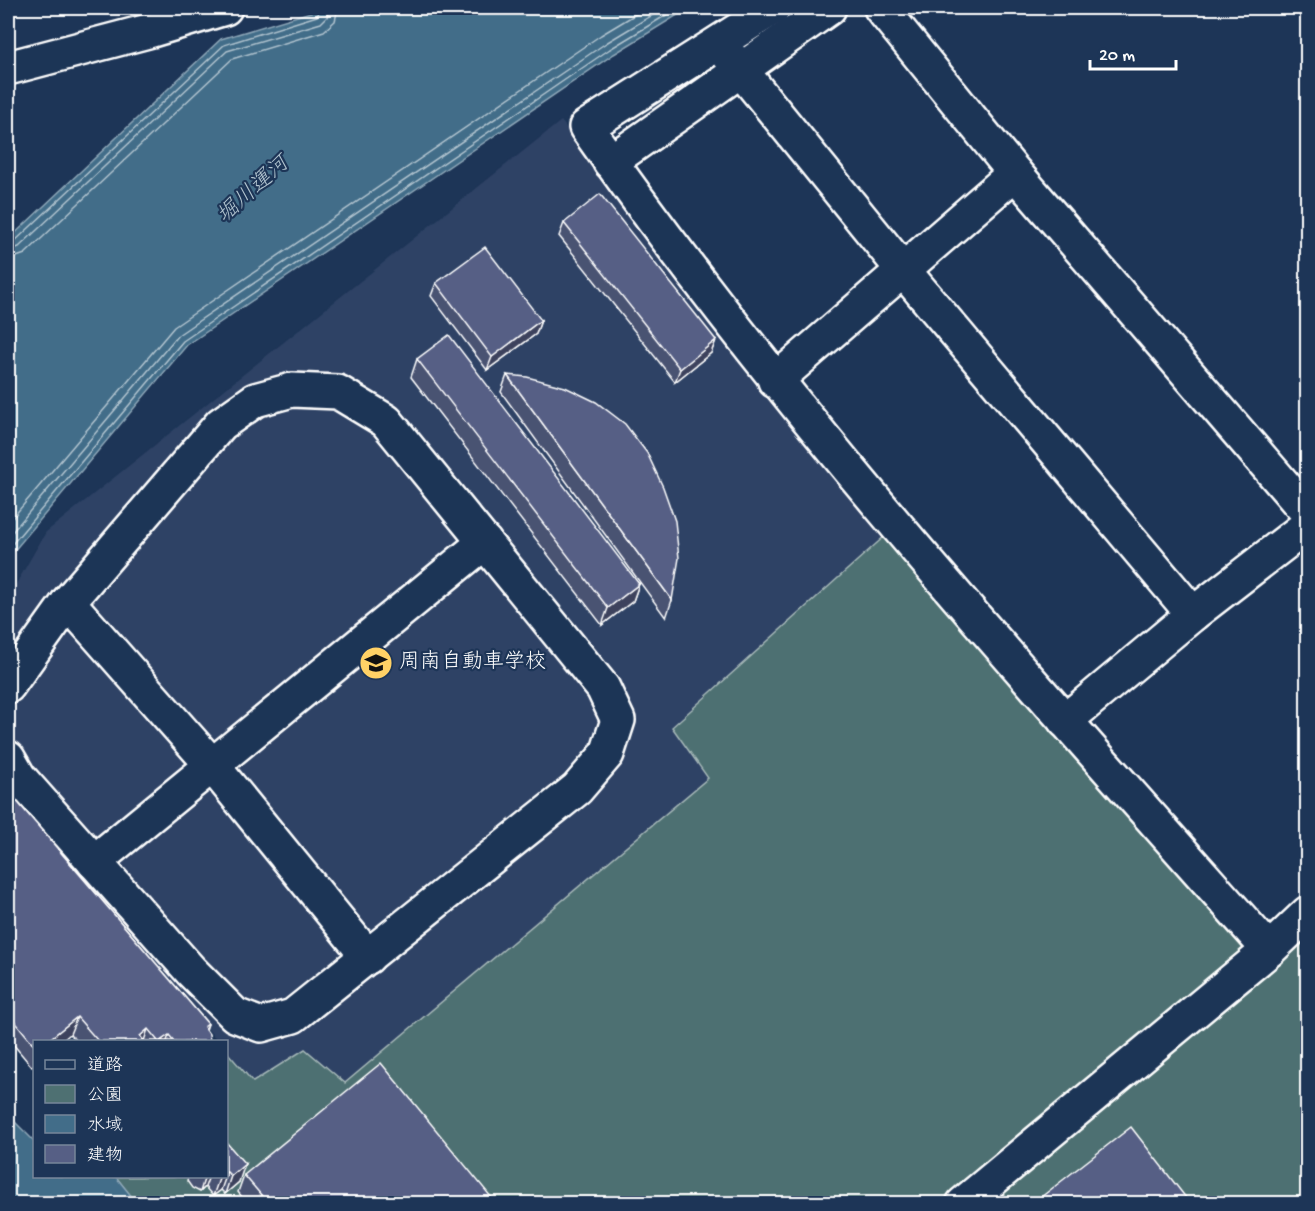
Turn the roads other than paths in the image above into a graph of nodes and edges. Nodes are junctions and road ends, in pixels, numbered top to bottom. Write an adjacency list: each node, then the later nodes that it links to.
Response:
1 (225, 8): 6 (street)
2 (772, 8): 5 (street)
3 (829, 8): 7 (street)
4 (881, 8): 9 (street)
5 (719, 43): 7 (street); 8 (street)
6 (8, 68)
7 (740, 69): 8 (street); 10 (street)
8 (610, 162): 11 (street)
9 (1015, 173): 10 (street); 12 (street)
10 (903, 270): 11 (street); 16 (street)
11 (775, 381): 18 (street)
12 (1308, 513)
13 (1308, 525): 16 (street)
14 (485, 542): 15 (street); 20 (street); 24 (street)
15 (68, 602): 17 (street); 20 (street)
16 (1192, 614): 18 (street)
17 (8, 686)
18 (1065, 721): 23 (street)
19 (8, 758): 21 (street)
20 (212, 765): 21 (street); 24 (street)
21 (94, 862): 24 (street)
22 (1308, 913): 23 (street)
23 (1269, 950): 25 (street)
24 (368, 957)
25 (963, 1203)

